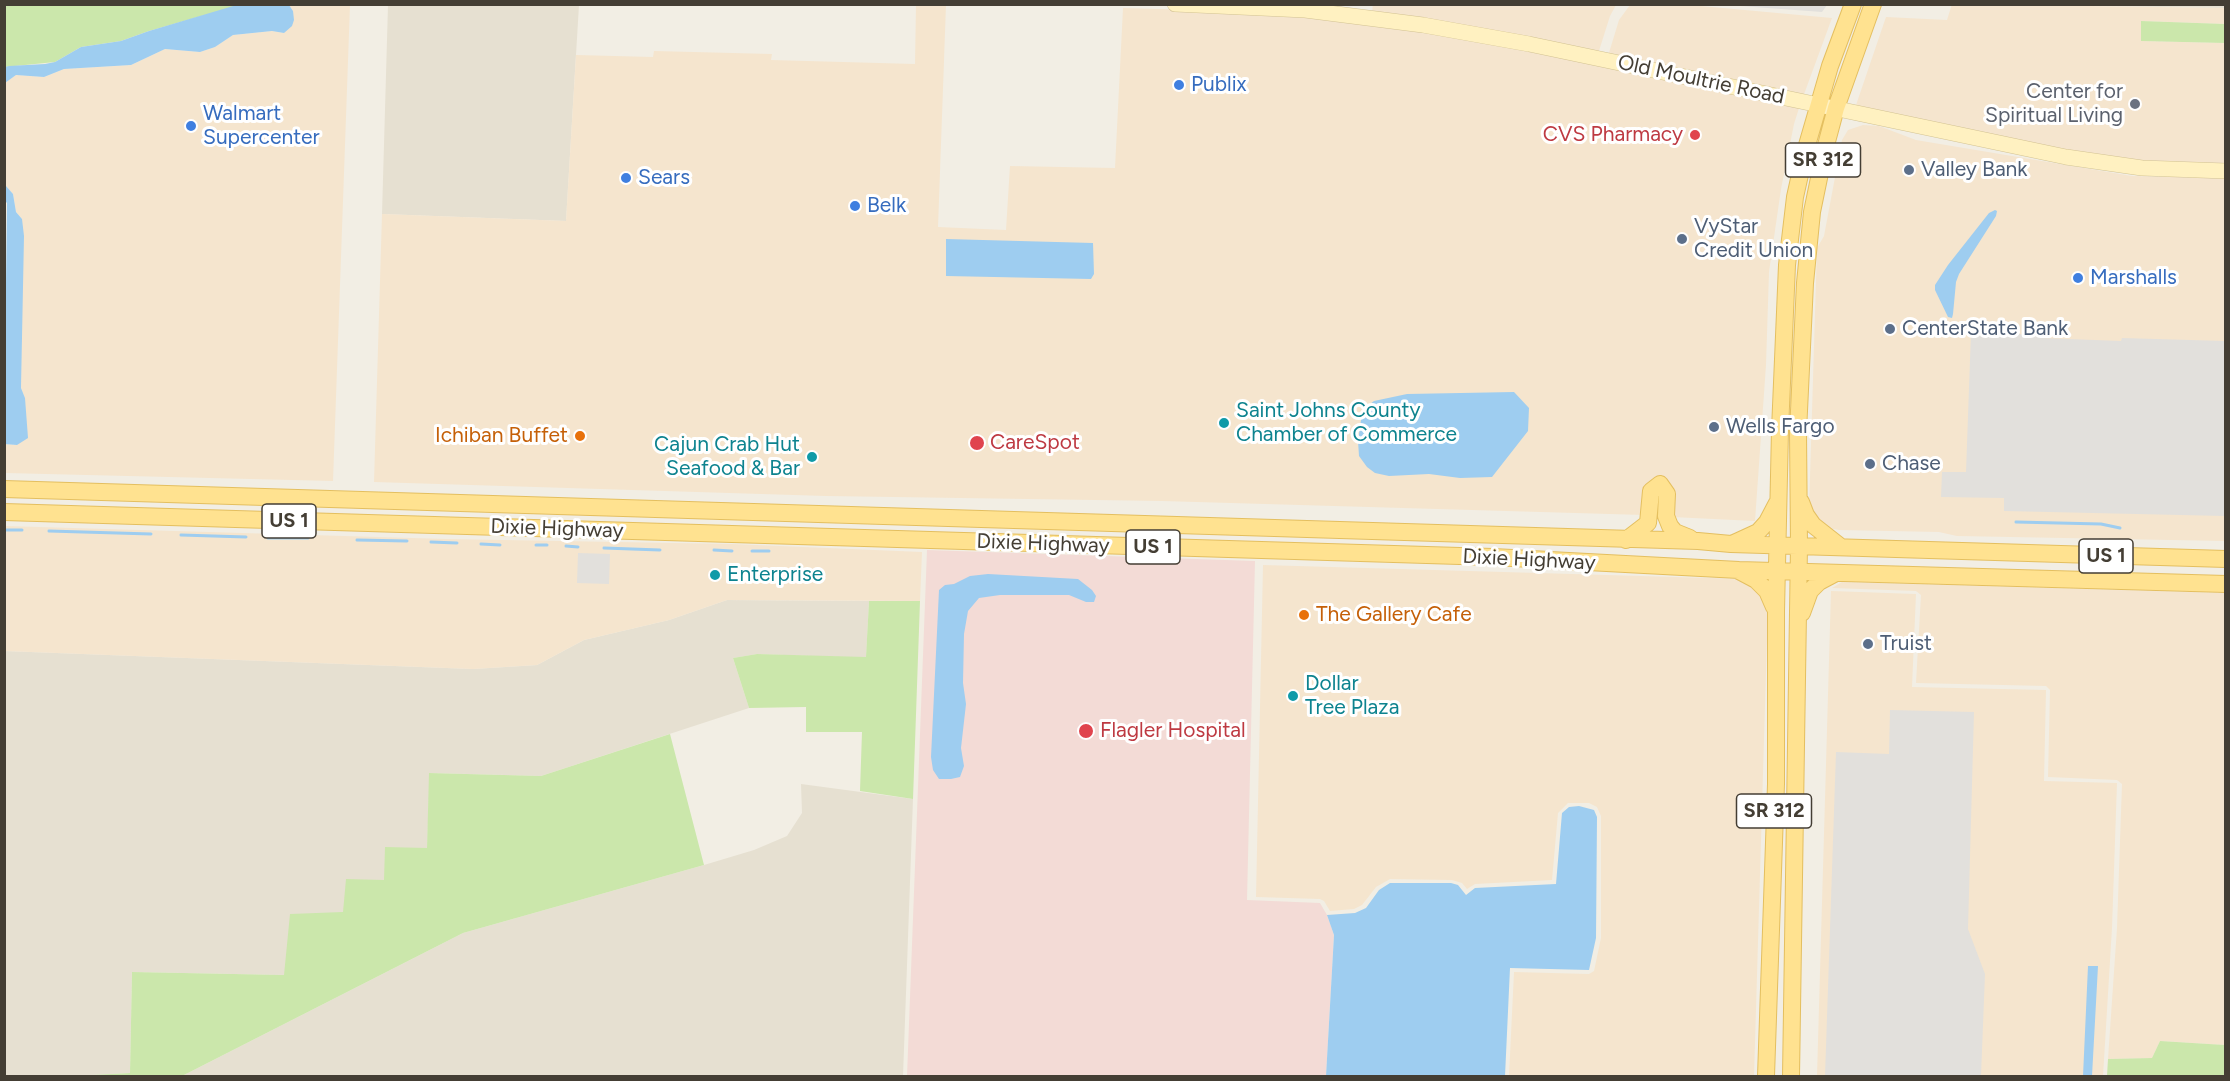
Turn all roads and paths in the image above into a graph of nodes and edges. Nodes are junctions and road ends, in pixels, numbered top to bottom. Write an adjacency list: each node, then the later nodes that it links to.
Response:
1 (1175, 4): 4 (main road, Old Moultrie Road)
2 (1853, 4): 4 (main road, SR 312)
3 (1873, 4): 5 (main road, SR 312)
4 (1818, 104): 5 (main road, Old Moultrie Road); 7 (main road, SR 312)
5 (1836, 108): 6 (main road, Old Moultrie Road); 8 (main road, SR 312)
6 (2226, 171)
7 (1784, 321): 8 (main road); 11 (main road, SR 312)
8 (1803, 322): 10 (main road, SR 312)
9 (4, 489): 12 (main road, Dixie Highway / US 1)
10 (1799, 494): 19 (main road, SR 312); 20 (main road)
11 (1778, 502): 17 (main road); 18 (main road, SR 312)
12 (468, 504): 14 (main road); 15 (main road, Dixie Highway / US 1)
13 (4, 512): 14 (main road, Dixie Highway / US 1)
14 (468, 526): 22 (main road, Dixie Highway / US 1)
15 (1626, 540): 16 (main road, Dixie Highway / US 1); 16 (main road)
16 (1698, 541): 17 (main road, Dixie Highway / US 1)
17 (1731, 544): 18 (main road, Dixie Highway / US 1)
18 (1778, 545): 19 (main road, Dixie Highway / US 1); 23 (main road, SR 312)
19 (1799, 546): 20 (main road, Dixie Highway / US 1); 24 (main road, SR 312)
20 (1841, 548): 21 (main road, Dixie Highway / US 1)
21 (2226, 559)
22 (1739, 570): 23 (main road, Dixie Highway / US 1); 29 (main road)
23 (1777, 571): 24 (main road, Dixie Highway / US 1); 29 (main road, SR 312)
24 (1799, 572): 25 (main road, Dixie Highway / US 1); 30 (main road, SR 312)
25 (1840, 572): 27 (main road, Dixie Highway / US 1); 30 (main road)
26 (2226, 577): 27 (main road)
27 (2198, 583): 28 (main road, Dixie Highway / US 1)
28 (2226, 584)
29 (1776, 611): 31 (main road, SR 312)
30 (1797, 625): 32 (main road, SR 312)
31 (1776, 784): 32 (main road); 33 (main road, SR 312)
32 (1796, 842): 34 (main road, SR 312)
33 (1766, 1077)
34 (1791, 1077)

